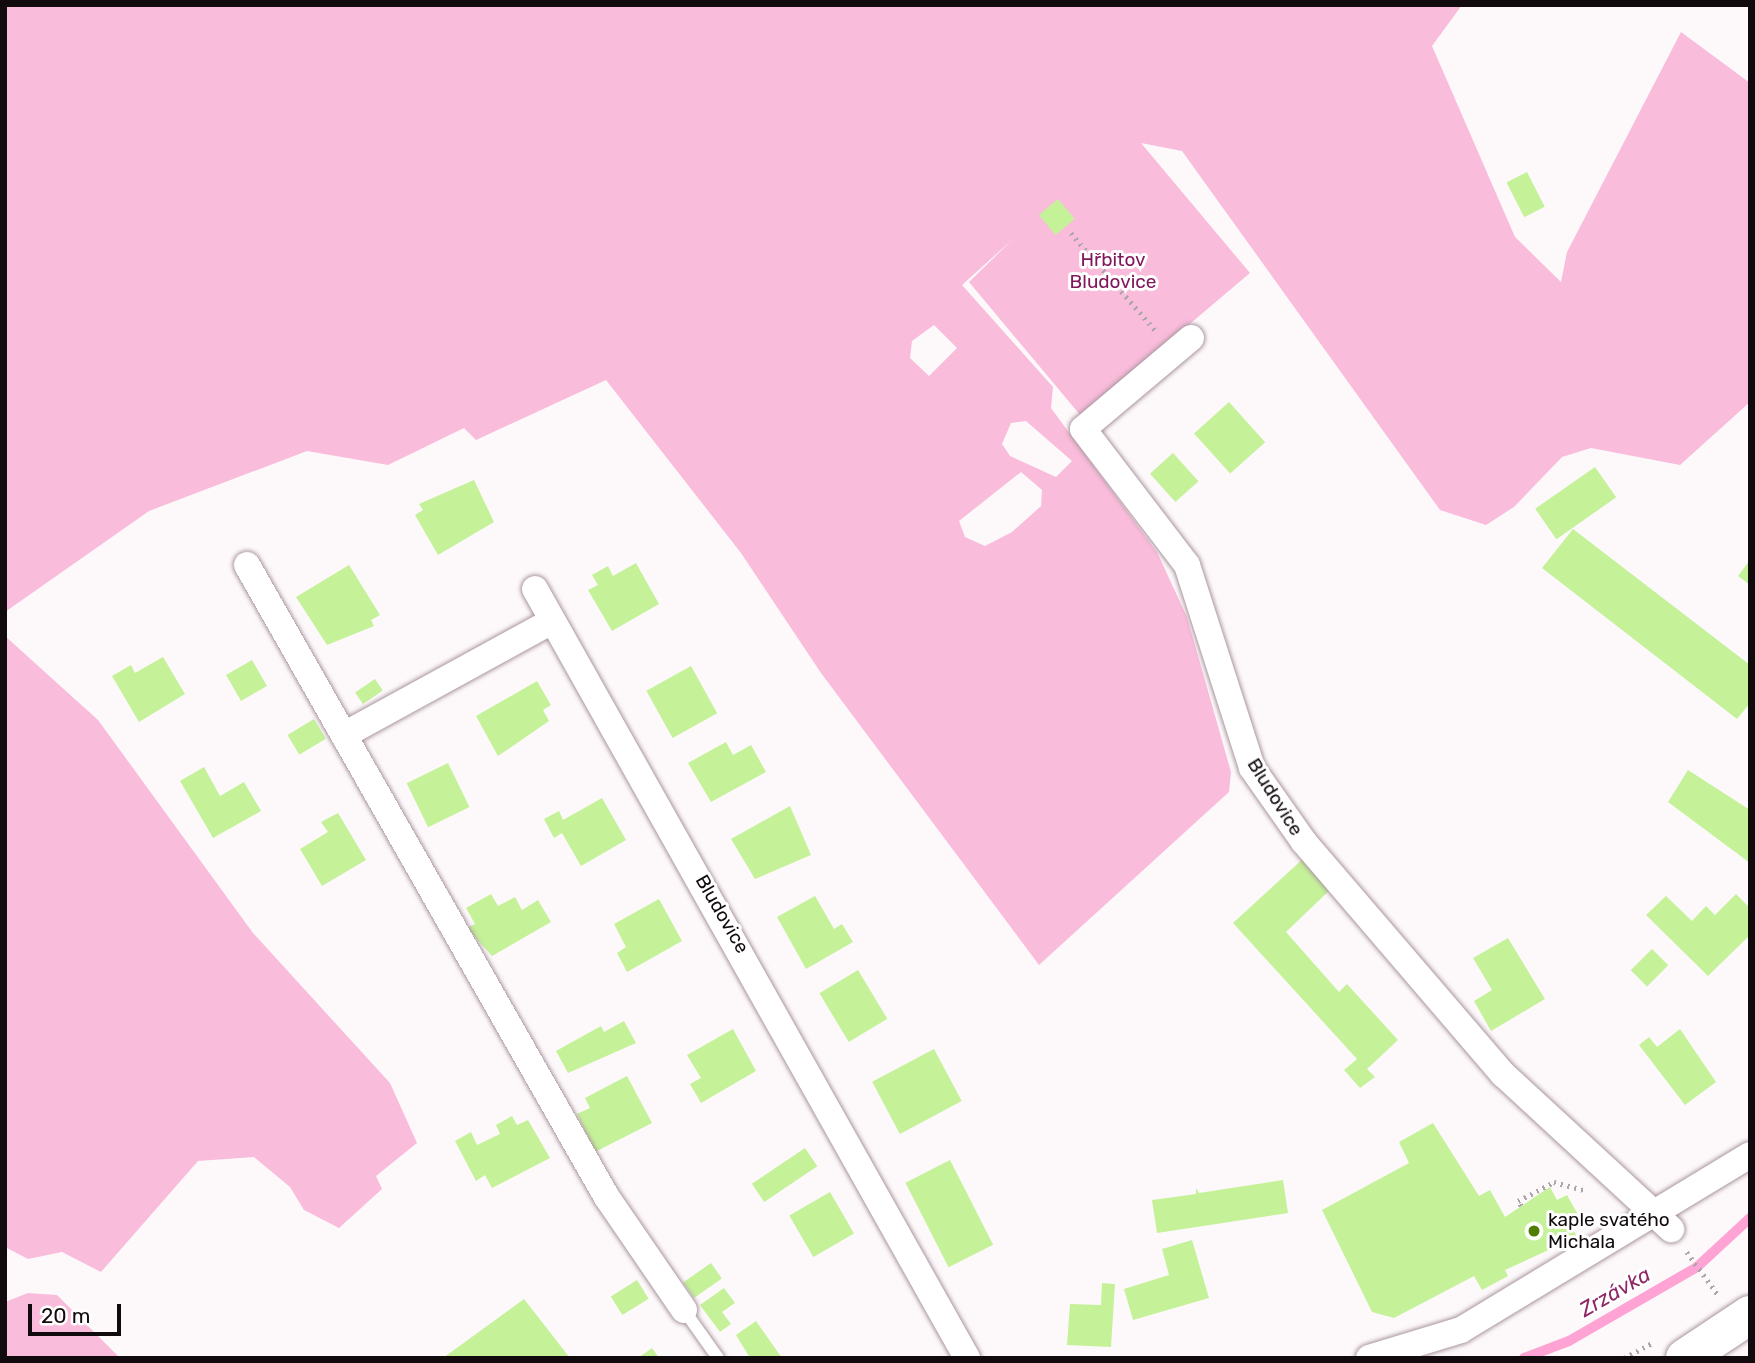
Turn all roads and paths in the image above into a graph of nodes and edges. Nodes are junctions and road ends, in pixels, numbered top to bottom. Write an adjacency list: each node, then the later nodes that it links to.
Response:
1 (1071, 233): 2 (path)
2 (1183, 345): 8 (street, Bludovice)
3 (247, 565): 6 (street)
4 (535, 589): 5 (street, Bludovice)
5 (552, 621): 6 (street); 16 (street, Bludovice)
6 (344, 735): 12 (street)
7 (1750, 1155): 10 (street)
8 (1624, 1181): 9 (path); 10 (street, Bludovice)
9 (1521, 1206)
10 (1663, 1219): 11 (path); 17 (street)
11 (1714, 1289)
12 (684, 1310): 15 (lane)
13 (1750, 1315): 14 (main road)
14 (1704, 1353)
15 (718, 1358)
16 (967, 1358)
17 (1369, 1358)

